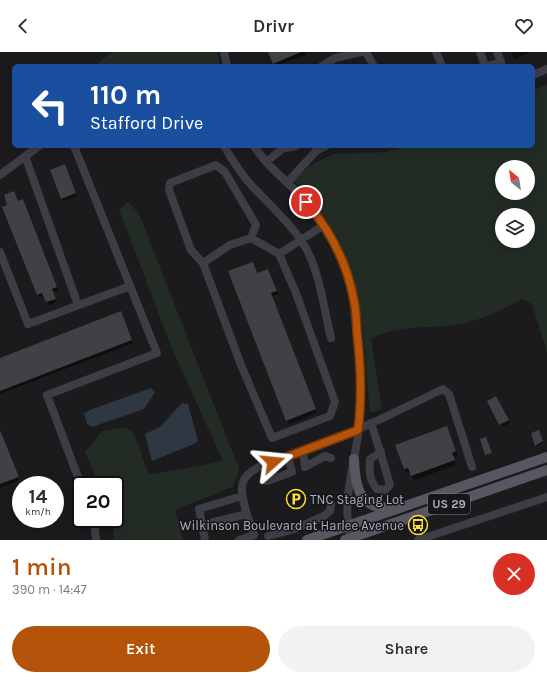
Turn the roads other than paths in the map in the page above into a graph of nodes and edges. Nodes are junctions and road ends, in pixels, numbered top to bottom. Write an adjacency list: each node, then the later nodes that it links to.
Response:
1 (224, 52): 7 (street)
2 (360, 52): 8 (street)
3 (366, 52): 9 (street)
4 (436, 52): 10 (street)
5 (480, 52): 11 (street)
6 (497, 52): 12 (street)
7 (227, 64)
8 (325, 64)
9 (373, 64)
10 (441, 64)
11 (486, 64)
12 (494, 64)
13 (547, 69): 14 (street)
14 (535, 74)
15 (36, 148): 21 (street)
16 (75, 148): 31 (street)
17 (225, 148): 27 (street)
18 (256, 148): 22 (street)
19 (285, 148): 22 (street)
20 (322, 148): 24 (street)
21 (25, 156): 23 (street); 32 (street)
22 (266, 162): 24 (street)
23 (0, 175)
24 (287, 183): 25 (street)
25 (324, 225): 27 (street); 35 (street)
26 (251, 238): 29 (street); 30 (street); 30 (street)
27 (300, 240): 29 (street); 33 (street)
28 (0, 252): 32 (street)
29 (279, 254): 30 (street)
30 (202, 263)
31 (130, 286): 32 (street); 44 (street)
32 (78, 305)
33 (330, 338)
34 (371, 423): 35 (street); 37 (street); 42 (street)
35 (358, 430): 36 (street); 41 (street)
36 (303, 451): 38 (street); 40 (street)
37 (381, 452)
38 (288, 457): 45 (street); 46 (street)
39 (547, 457): 48 (main road, US 29)
40 (331, 458)
41 (354, 459): 48 (main road); 52 (street)
42 (472, 468)
43 (547, 470): 55 (main road, US 29)
44 (78, 476)
45 (267, 481)
46 (242, 496): 50 (street); 51 (street)
47 (547, 497): 60 (street)
48 (412, 503): 52 (main road, US 29)
49 (331, 504): 54 (street)
50 (247, 514): 51 (street); 58 (street)
51 (202, 526): 57 (street)
52 (348, 526): 55 (street); 59 (main road, US 29)
53 (95, 528): 56 (street)
54 (268, 536)
55 (349, 539)
56 (96, 540)
57 (205, 540)
58 (239, 540)
59 (307, 540)
60 (418, 540)

